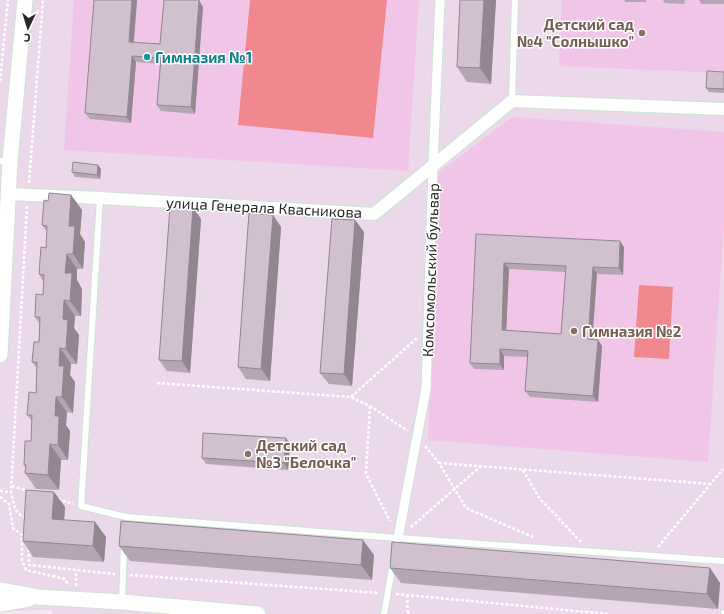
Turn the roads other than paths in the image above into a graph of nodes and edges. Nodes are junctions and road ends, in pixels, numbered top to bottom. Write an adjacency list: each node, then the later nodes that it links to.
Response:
1 (25, 0): 6 (street)
2 (440, 0): 7 (street, Комсомольский бульвар)
3 (515, 0): 4 (lane)
4 (512, 101): 5 (street); 7 (street, улица Генерала Квасникова)
5 (724, 109)
6 (5, 161): 8 (street)
7 (433, 166): 9 (street, улица Генерала Квасникова); 15 (street, Комсомольский бульвар)
8 (8, 194): 9 (street, улица Генерала Квасникова); 10 (street)
9 (100, 198): 12 (lane)
10 (0, 349): 11 (street)
11 (0, 355)
12 (126, 517): 13 (lane); 15 (lane)
13 (126, 524)
14 (125, 538): 20 (lane)
15 (398, 541): 17 (lane)
16 (394, 556): 23 (lane)
17 (724, 561)
18 (0, 590): 19 (street)
19 (38, 597): 20 (street); 21 (street)
20 (122, 602): 22 (street)
21 (0, 604)
22 (258, 614)
23 (384, 614)

